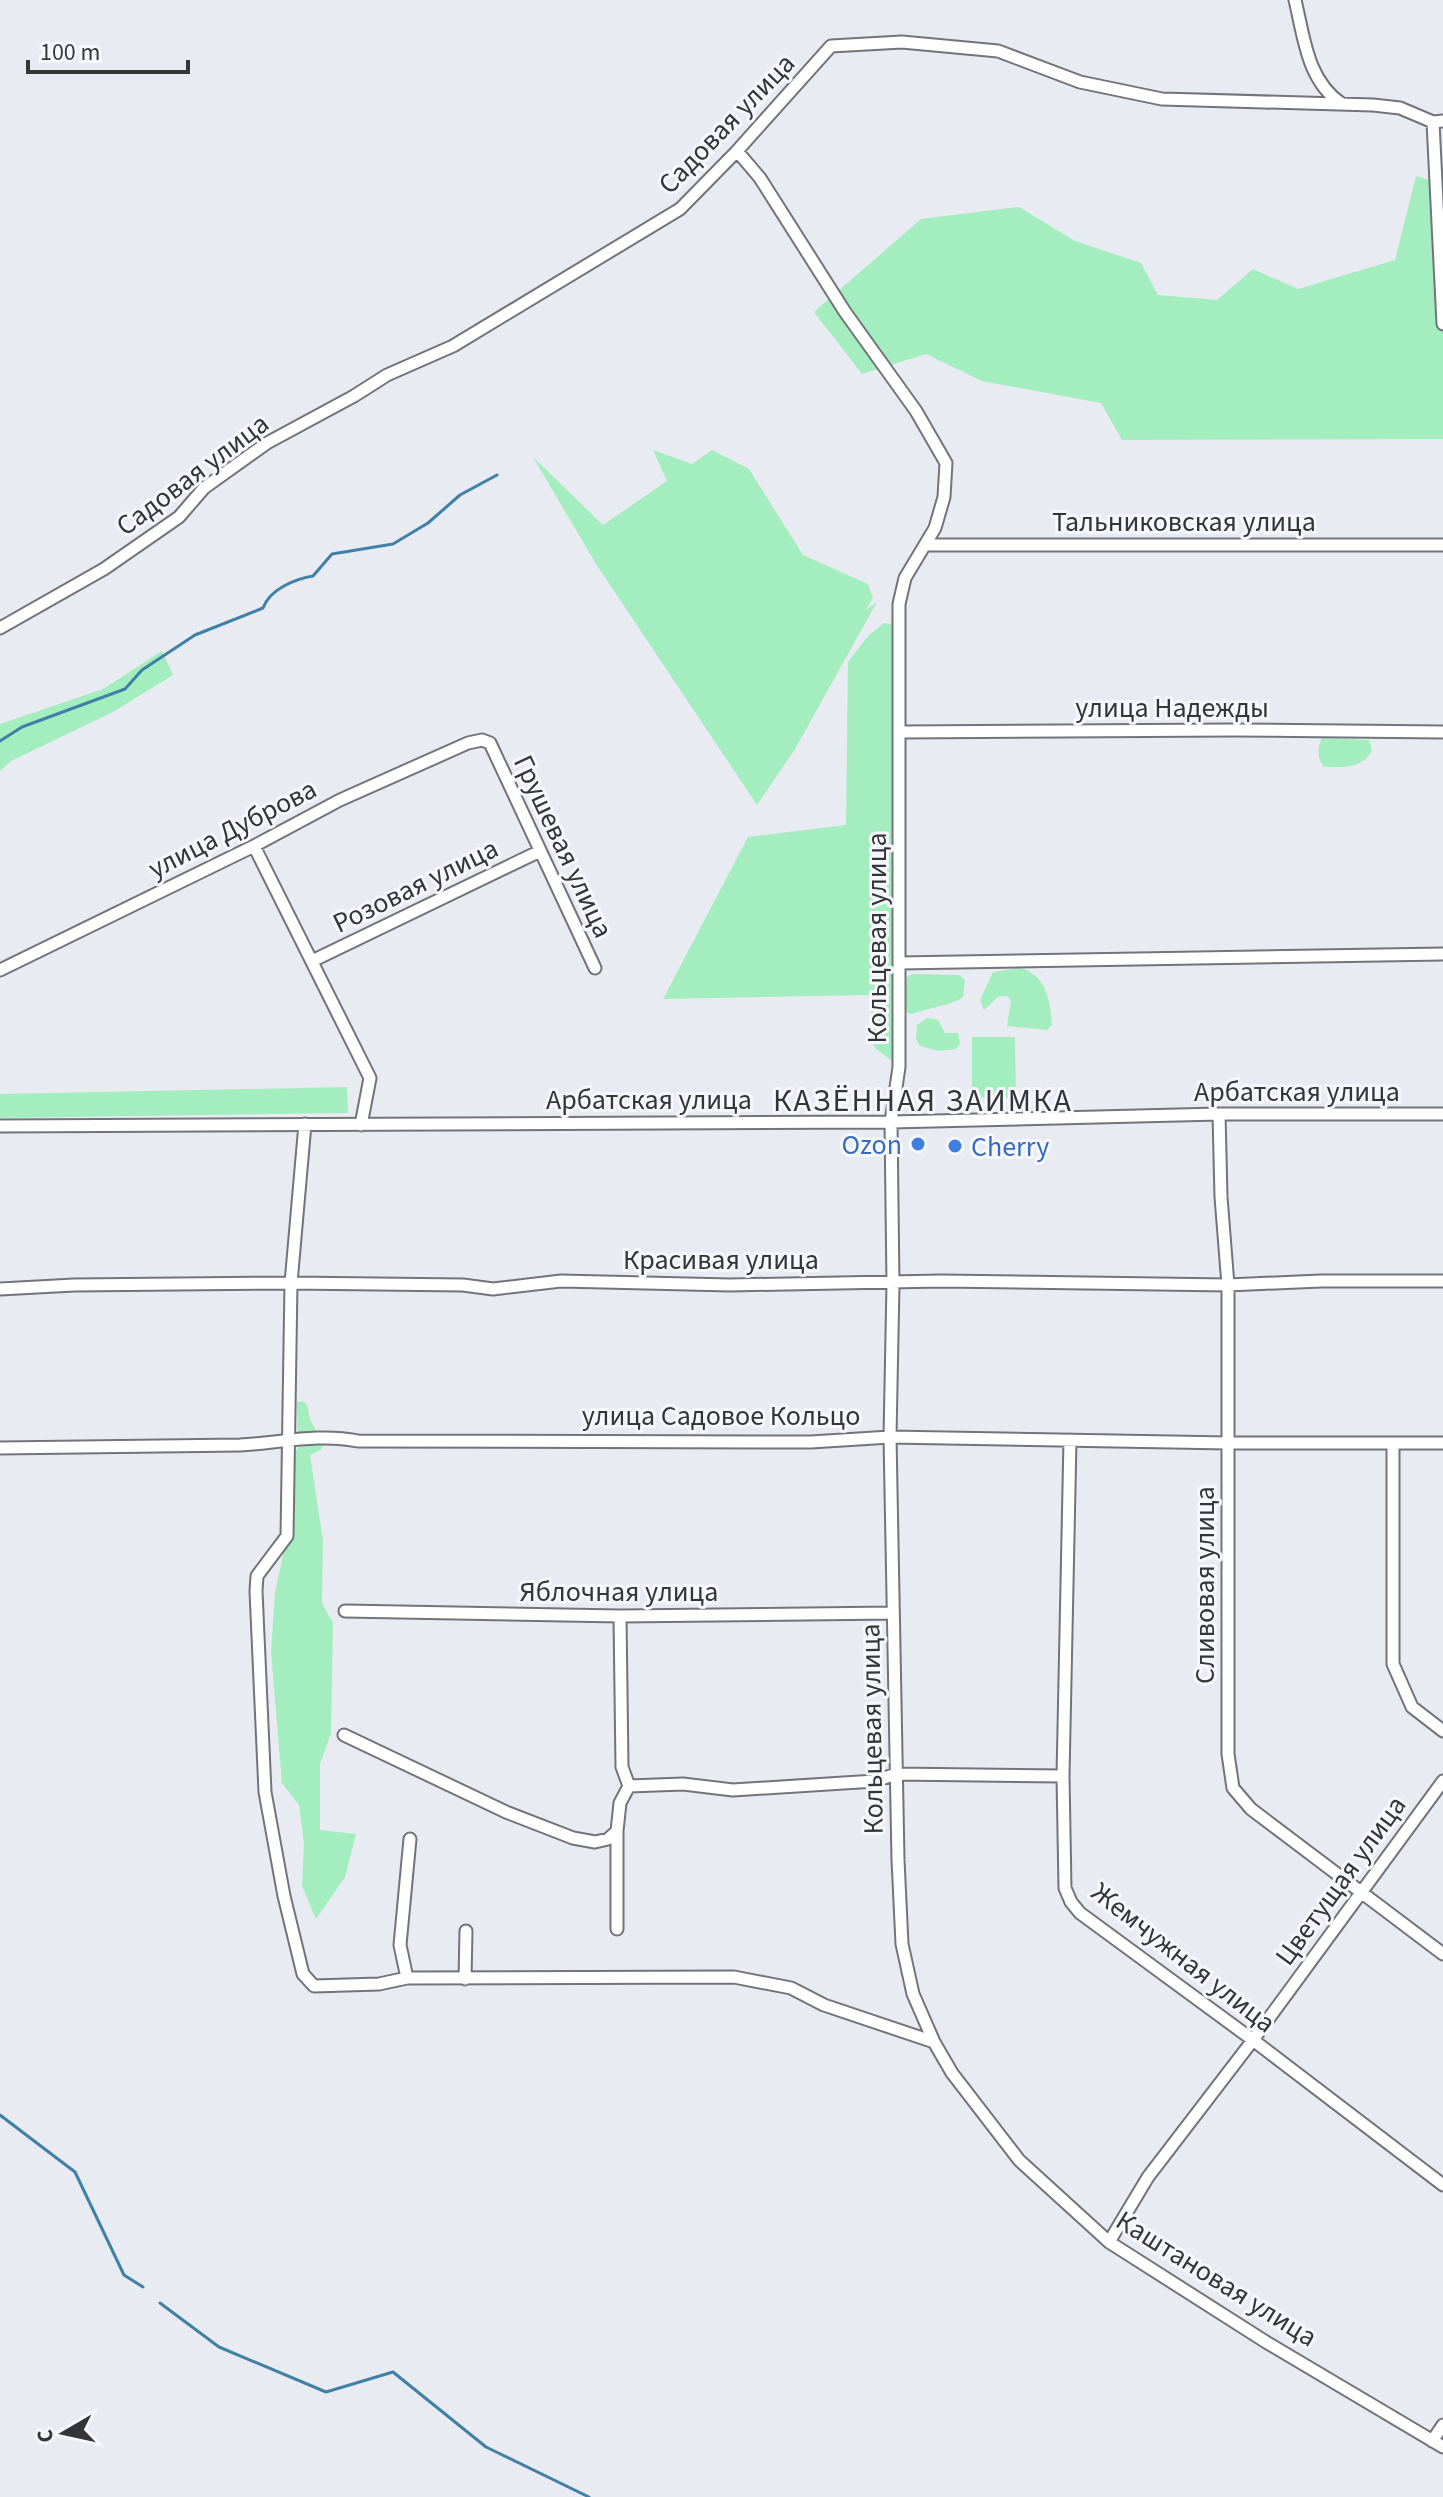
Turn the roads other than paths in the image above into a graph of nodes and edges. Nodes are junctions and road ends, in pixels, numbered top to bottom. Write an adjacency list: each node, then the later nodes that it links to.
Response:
1 (1295, 0): 2 (street)
2 (1343, 104): 3 (street, Садовая улица); 4 (street, Садовая улица)
3 (1440, 120): 5 (street)
4 (737, 151): 6 (street, Кольцевая улица); 8 (street, Садовая улица)
5 (1443, 324)
6 (926, 545): 7 (street, Тальниковская улица); 9 (street, Кольцевая улица)
7 (1443, 545)
8 (0, 628)
9 (901, 732): 10 (street, улица Надежды); 16 (street, Кольцевая улица)
10 (1443, 732)
11 (490, 743): 12 (street, улица Дуброва); 13 (street, Грушевая улица)
12 (254, 846): 15 (street); 18 (street, улица Дуброва)
13 (538, 852): 15 (street, Розовая улица); 17 (street, Грушевая улица)
14 (1443, 954): 16 (street)
15 (312, 961): 23 (street)
16 (899, 963): 21 (street, Кольцевая улица)
17 (595, 968)
18 (0, 970)
19 (1219, 1114): 20 (street, Арбатская улица); 21 (street, Арбатская улица); 28 (street, Сливовая улица)
20 (1443, 1114)
21 (891, 1122): 23 (street, Арбатская улица); 27 (street, Кольцевая улица)
22 (305, 1124): 23 (street, Арбатская улица); 24 (street, Арбатская улица); 26 (street)
23 (361, 1125)
24 (2, 1128)
25 (1443, 1281): 28 (street, Красивая улица)
26 (291, 1283): 27 (street, Красивая улица); 29 (street, Красивая улица); 31 (street)
27 (893, 1284): 28 (street, Красивая улица); 30 (street, Кольцевая улица)
28 (1228, 1285): 33 (street, Сливовая улица)
29 (0, 1289)
30 (890, 1437): 31 (street, улица Садовое Кольцо); 32 (street, улица Садовое Кольцо); 38 (street, Кольцевая улица)
31 (290, 1438): 36 (street, улица Садовое Кольцо); 52 (street)
32 (1070, 1440): 33 (street, улица Садовое Кольцо); 43 (street, Жемчужная улица)
33 (1228, 1443): 35 (street, улица Садовое Кольцо); 48 (street, Сливовая улица)
34 (1443, 1443): 35 (street, улица Садовое Кольцо)
35 (1393, 1444): 40 (street)
36 (0, 1448)
37 (345, 1611): 39 (street, Яблочная улица)
38 (893, 1613): 39 (street, Яблочная улица); 42 (street, Кольцевая улица)
39 (620, 1616): 45 (street)
40 (1443, 1731)
41 (344, 1735): 46 (street)
42 (896, 1774): 43 (street); 45 (street); 55 (street, Кольцевая улица)
43 (1063, 1776): 54 (street, Жемчужная улица)
44 (1443, 1781): 48 (street, Цветущая улица)
45 (629, 1786): 46 (street)
46 (617, 1831): 49 (street)
47 (410, 1839): 52 (street)
48 (1360, 1893): 51 (street, Сливовая улица); 54 (street, Цветущая улица)
49 (617, 1929)
50 (466, 1931): 53 (street)
51 (1443, 1954)
52 (407, 1978): 53 (street)
53 (465, 1979): 55 (street)
54 (1253, 2040): 56 (street, Жемчужная улица); 57 (street, Цветущая улица)
55 (934, 2042): 57 (street, Каштановая улица)
56 (1443, 2185)
57 (1109, 2242): 59 (street, Каштановая улица)
58 (1443, 2425): 59 (street)
59 (1432, 2441): 60 (street, Каштановая улица)
60 (1443, 2447)

